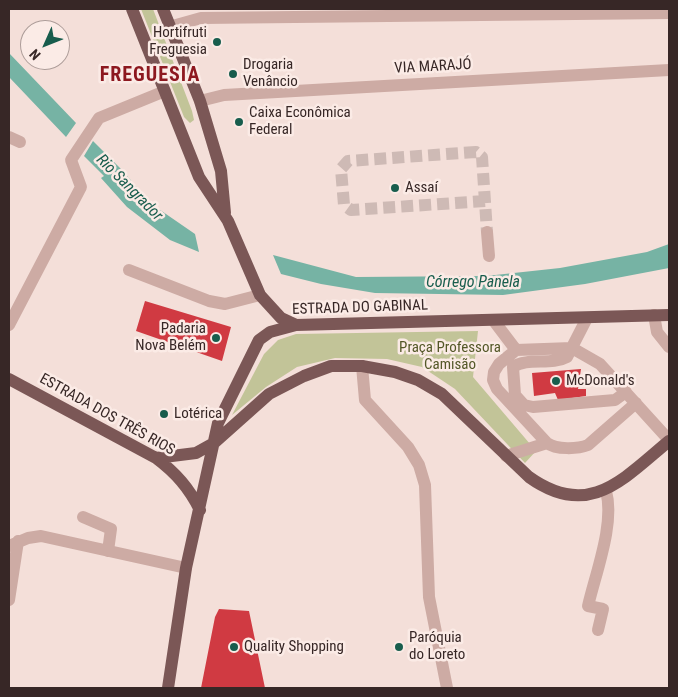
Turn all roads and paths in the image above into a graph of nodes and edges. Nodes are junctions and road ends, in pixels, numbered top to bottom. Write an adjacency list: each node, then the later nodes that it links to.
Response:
1 (132, 9): 6 (main road)
2 (164, 9): 4 (main road)
3 (669, 12): 4 (street)
4 (169, 27): 7 (main road)
5 (669, 70): 7 (street, VIA MARAJÓ)
6 (165, 91): 8 (main road); 17 (street)
7 (200, 101): 8 (main road)
8 (225, 216): 12 (main road)
9 (487, 232): 10 (street)
10 (489, 256)
11 (129, 270): 12 (street)
12 (260, 295): 18 (main road)
13 (669, 315): 14 (main road, ESTRADA DO GABINAL)
14 (654, 316): 15 (main road, ESTRADA DO GABINAL); 19 (street)
15 (587, 318): 16 (main road, ESTRADA DO GABINAL); 20 (street)
16 (494, 321): 18 (main road, ESTRADA DO GABINAL); 21 (street)
17 (9, 325)
18 (296, 326): 27 (main road, ESTRADA DO GABINAL)
19 (669, 347)
20 (572, 348): 21 (street); 24 (street); 24 (street)
21 (516, 350): 28 (street)
22 (362, 366): 27 (main road); 29 (main road); 40 (street)
23 (9, 379): 30 (main road, ESTRADA DOS TRÊS RIOS)
24 (626, 392): 25 (street)
25 (636, 403): 26 (street); 28 (street)
26 (669, 440): 31 (main road)
27 (214, 443): 30 (main road); 32 (main road, ESTRADA DO GABINAL)
28 (547, 443): 29 (street)
29 (506, 456): 31 (main road)
30 (156, 458): 32 (main road, ESTRADA DOS TRÊS RIOS)
31 (606, 490): 38 (street)
32 (200, 510): 36 (main road, ESTRADA DO GABINAL)
33 (83, 517): 35 (street)
34 (14, 543): 35 (street); 37 (street)
35 (108, 551): 36 (street)
36 (186, 568): 39 (main road, ESTRADA DO GABINAL)
37 (9, 600)
38 (598, 630)
39 (168, 688)
40 (448, 688)

